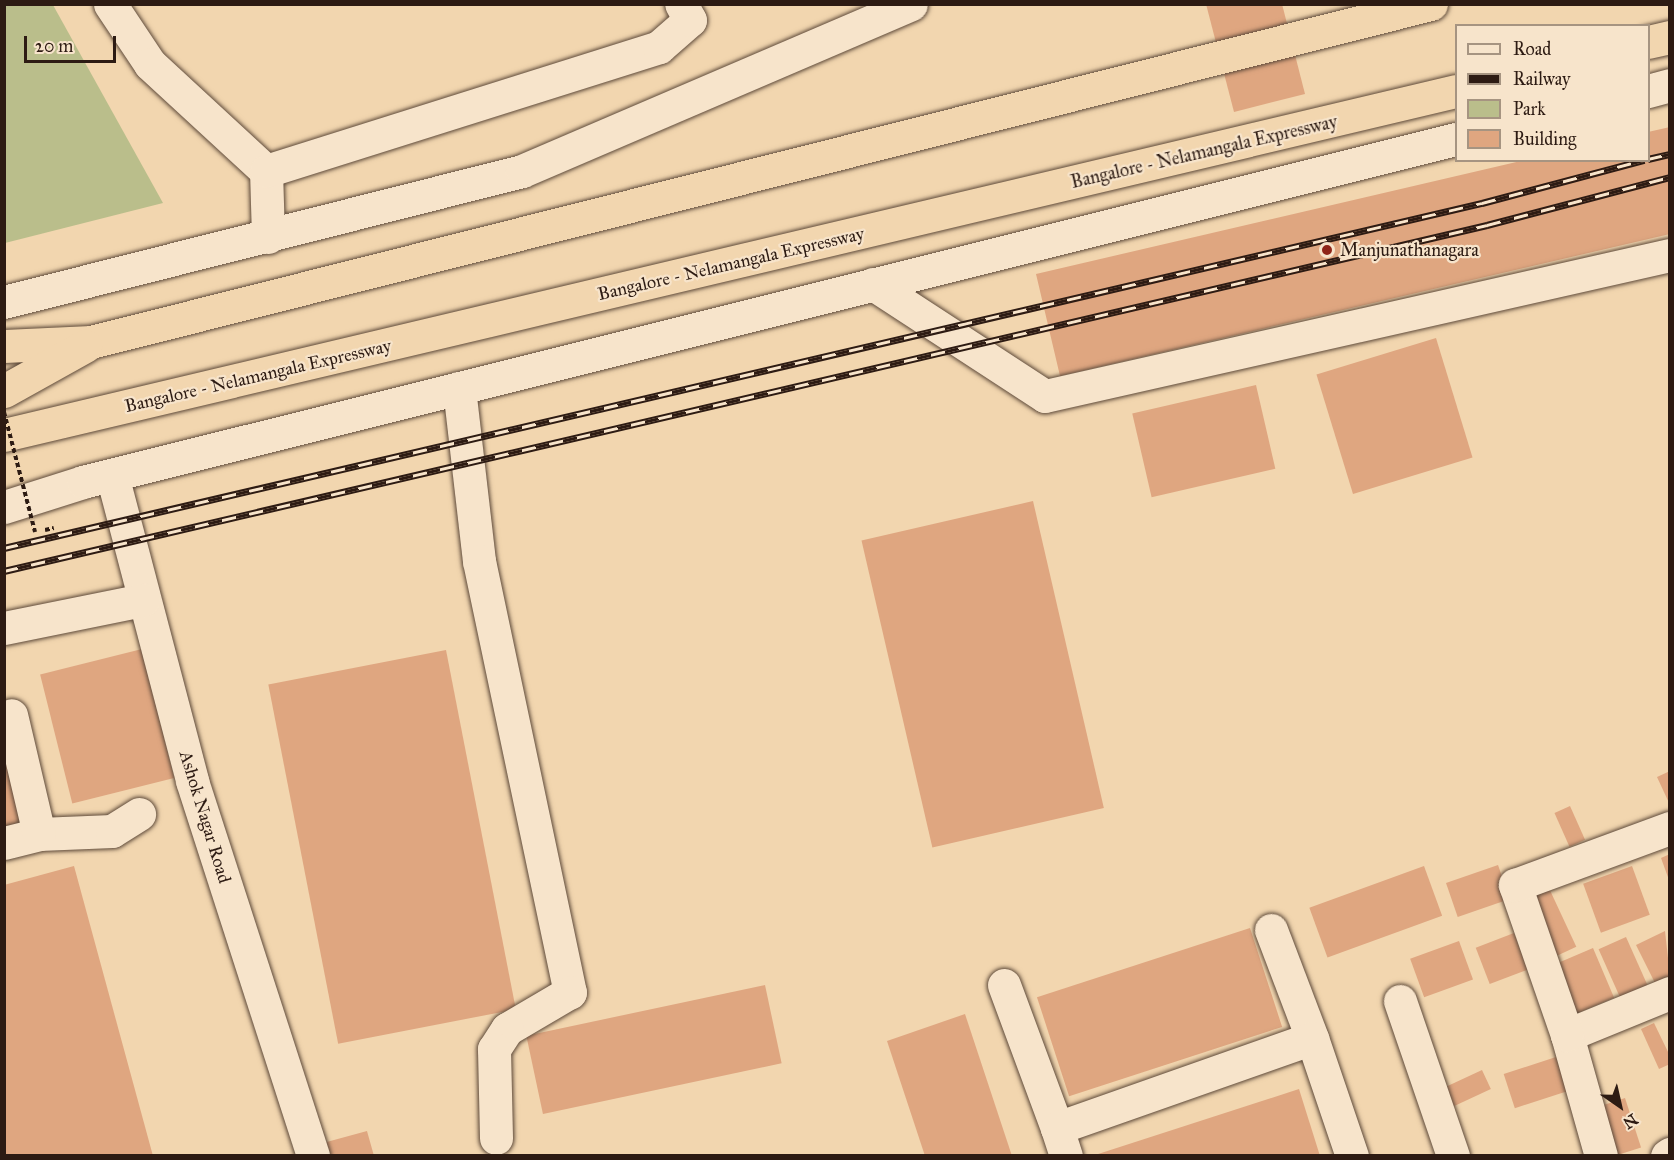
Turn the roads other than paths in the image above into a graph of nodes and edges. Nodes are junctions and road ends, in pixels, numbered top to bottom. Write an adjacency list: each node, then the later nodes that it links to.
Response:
1 (110, 4): 11 (street)
2 (681, 4): 11 (street)
3 (911, 4): 12 (street)
4 (1431, 4): 16 (highway)
5 (1670, 37): 6 (highway)
6 (1650, 42)
7 (1670, 85): 8 (street)
8 (1650, 90)
9 (1455, 91): 20 (highway, Bangalore - Nelamangala Expressway)
10 (1455, 139): 14 (street)
11 (266, 171): 12 (street)
12 (268, 237): 15 (street)
13 (1670, 255): 14 (street)
14 (873, 284): 18 (street)
15 (4, 302)
16 (92, 342): 17 (highway); 19 (highway)
17 (4, 346)
18 (459, 388): 21 (street); 36 (street)
19 (4, 391)
20 (4, 435)
21 (112, 475): 22 (street); 23 (street, Ashok Nagar Road)
22 (4, 507)
23 (143, 600): 24 (street); 38 (street, Ashok Nagar Road)
24 (4, 628)
25 (11, 715): 28 (street)
26 (140, 814): 28 (street)
27 (1670, 828): 34 (street)
28 (39, 834): 29 (street)
29 (4, 843)
30 (1271, 930): 35 (street)
31 (1004, 985): 37 (street)
32 (1670, 993): 34 (street)
33 (1400, 1001): 40 (street)
34 (1567, 1035): 41 (street)
35 (1312, 1038): 37 (street); 39 (street)
36 (496, 1138)
37 (1061, 1142)
38 (313, 1155)
39 (1352, 1155)
40 (1453, 1155)
41 (1600, 1155)

